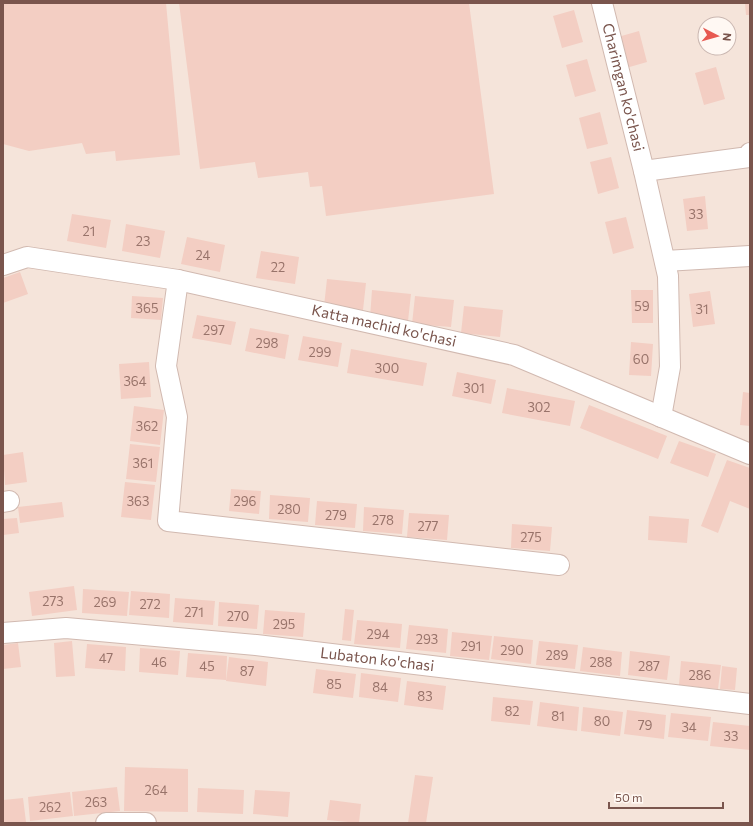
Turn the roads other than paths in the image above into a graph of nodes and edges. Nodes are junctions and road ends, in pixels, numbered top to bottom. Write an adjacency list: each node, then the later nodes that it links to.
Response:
1 (602, 3): 3 (street, Charimgan ko'chasi)
2 (750, 154): 3 (street, Charimgan ko'chasi)
3 (644, 172): 5 (street, Charimgan ko'chasi)
4 (750, 256): 5 (street)
5 (664, 261): 8 (street, Charimgan ko'chasi)
6 (3, 265): 7 (street, Katta machid ko'chasi)
7 (178, 280): 8 (street, Katta machid ko'chasi); 10 (street)
8 (661, 417): 9 (street, Katta machid ko'chasi)
9 (750, 454)
10 (559, 565)
11 (3, 633): 12 (street, Lubaton ko'chasi)
12 (750, 704)
13 (106, 823): 14 (street)
14 (146, 823)

